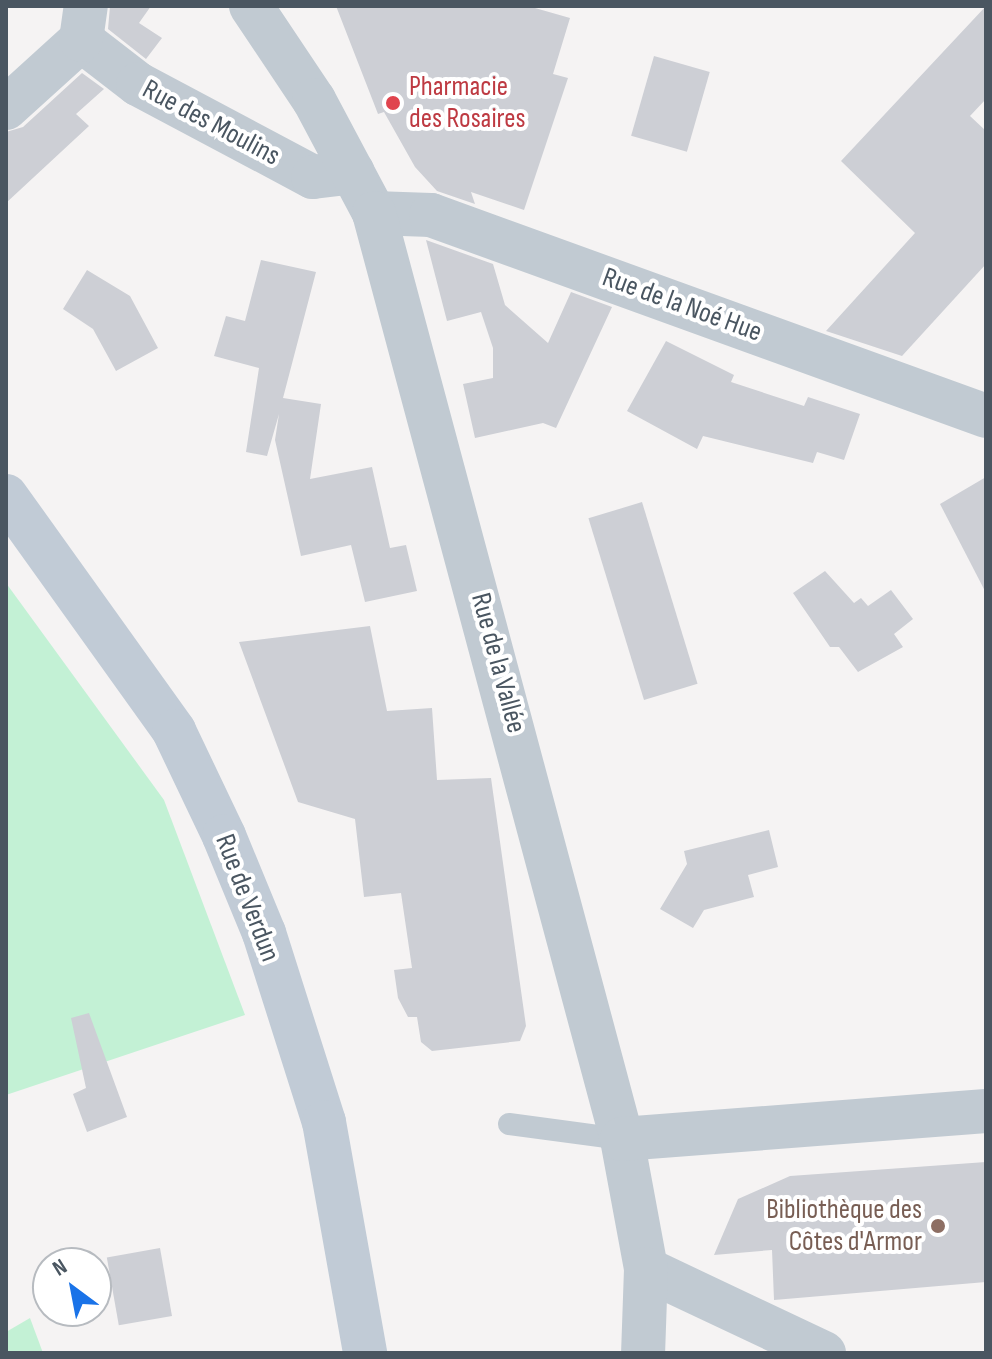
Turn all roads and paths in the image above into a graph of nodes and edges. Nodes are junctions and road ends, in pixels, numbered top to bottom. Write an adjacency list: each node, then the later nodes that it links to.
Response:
1 (251, 6): 4 (street, Rue de la Vallée)
2 (83, 23): 3 (street, Rue des Moulins); 4 (street, Rue des Moulins)
3 (6, 108)
4 (353, 172): 5 (street, Rue de la Vallée)
5 (374, 213): 6 (street, Rue de la Noé Hue); 10 (street, Rue de la Vallée)
6 (986, 416)
7 (6, 496): 12 (main road, Rue de Verdun)
8 (986, 1111): 10 (street)
9 (509, 1124): 10 (lane)
10 (622, 1139): 11 (street, Rue de la Vallée)
11 (646, 1269): 13 (street, Rue de la Vallée); 14 (street)
12 (365, 1353)
13 (643, 1353)
14 (824, 1353)

